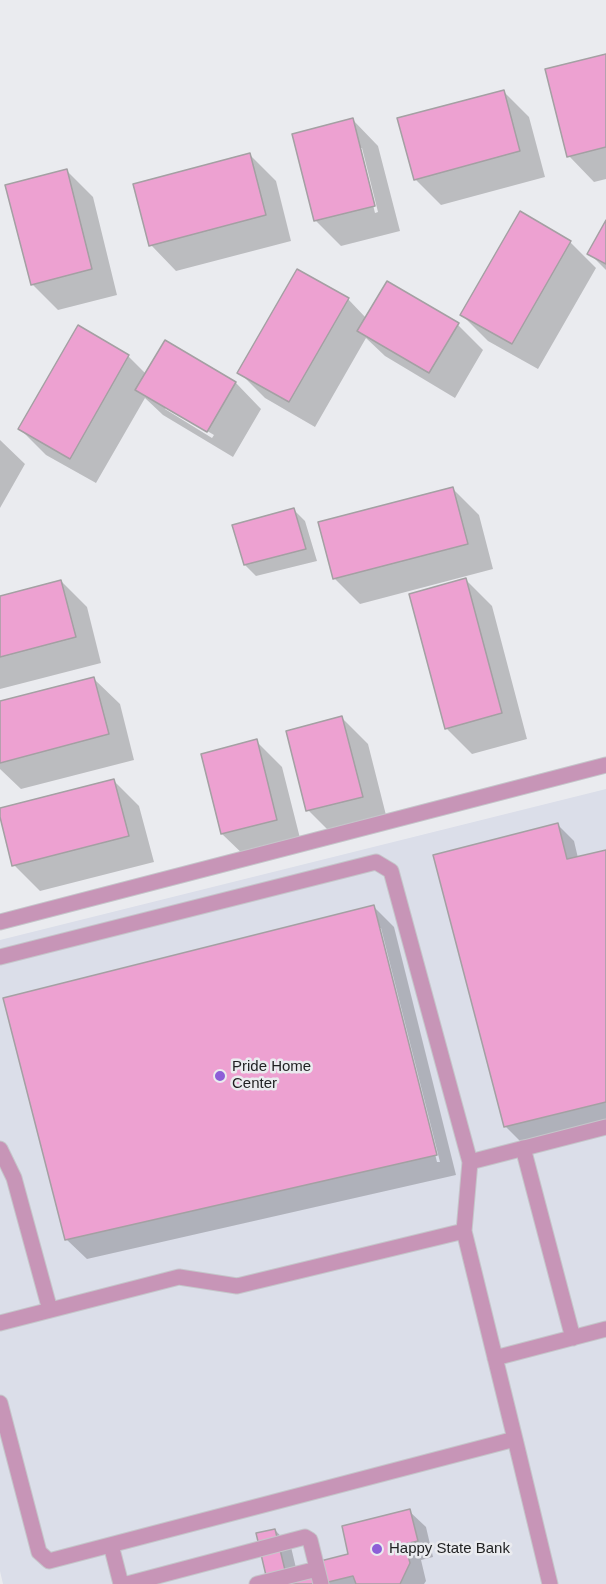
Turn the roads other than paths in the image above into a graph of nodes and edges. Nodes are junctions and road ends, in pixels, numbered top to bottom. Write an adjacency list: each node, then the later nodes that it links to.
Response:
1 (606, 765): 2 (lane)
2 (0, 922)
3 (0, 957): 7 (lane)
4 (606, 1127): 5 (lane)
5 (523, 1148): 7 (lane); 12 (lane)
6 (0, 1149): 9 (lane)
7 (470, 1162): 8 (lane)
8 (464, 1231): 9 (lane); 13 (lane)
9 (50, 1310): 10 (lane)
10 (0, 1323)
11 (606, 1329): 12 (lane)
12 (573, 1338): 13 (lane)
13 (495, 1358): 15 (lane)
14 (0, 1403): 16 (lane)
15 (514, 1439): 16 (lane); 22 (lane)
16 (111, 1545): 18 (lane)
17 (317, 1569): 19 (lane); 20 (lane); 21 (lane)
18 (121, 1584)
19 (127, 1584)
20 (257, 1584)
21 (321, 1584)
22 (550, 1584)

